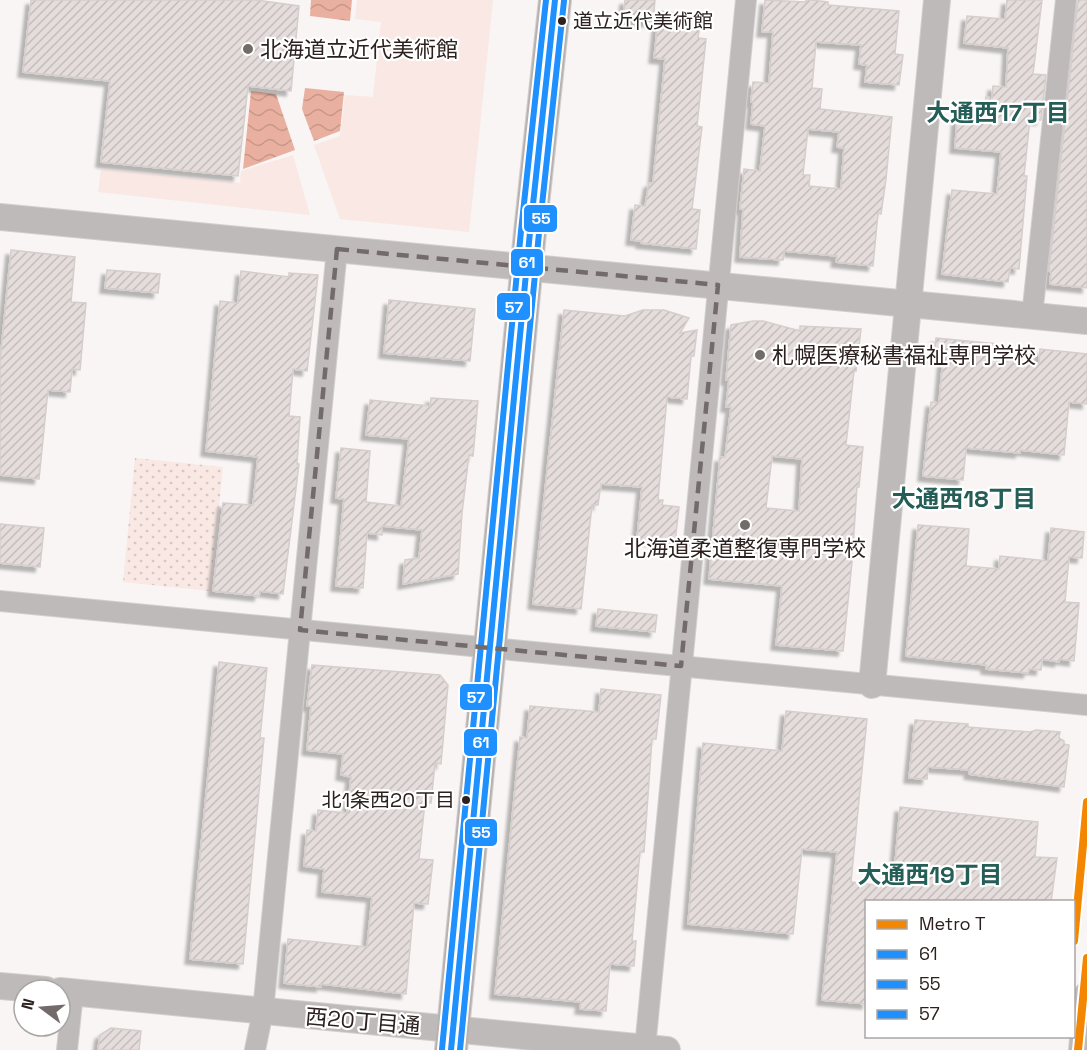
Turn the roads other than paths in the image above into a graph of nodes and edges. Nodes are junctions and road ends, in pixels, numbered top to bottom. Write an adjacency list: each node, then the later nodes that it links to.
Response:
1 (555, 0): 7 (main road)
2 (746, 0): 8 (street)
3 (937, 0): 9 (street)
4 (1066, 0): 10 (street)
5 (0, 217): 6 (street)
6 (337, 249): 7 (street); 13 (street)
7 (527, 267): 8 (street); 14 (main road)
8 (718, 285): 9 (street); 15 (street)
9 (908, 304): 10 (street); 16 (street)
10 (1032, 316): 11 (street)
11 (1087, 321)
12 (0, 601): 13 (street)
13 (300, 630): 14 (street); 20 (street)
14 (491, 648): 15 (street); 21 (main road)
15 (681, 666): 16 (street); 22 (street)
16 (872, 685): 17 (street)
17 (1087, 705)
18 (72, 993): 20 (street, 西20丁目通)
19 (1087, 995): 24 (street)
20 (263, 1011): 21 (street, 西20丁目通); 23 (street)
21 (452, 1040): 22 (street, 西20丁目通)
22 (647, 1049)
23 (255, 1050)
24 (1082, 1050)

